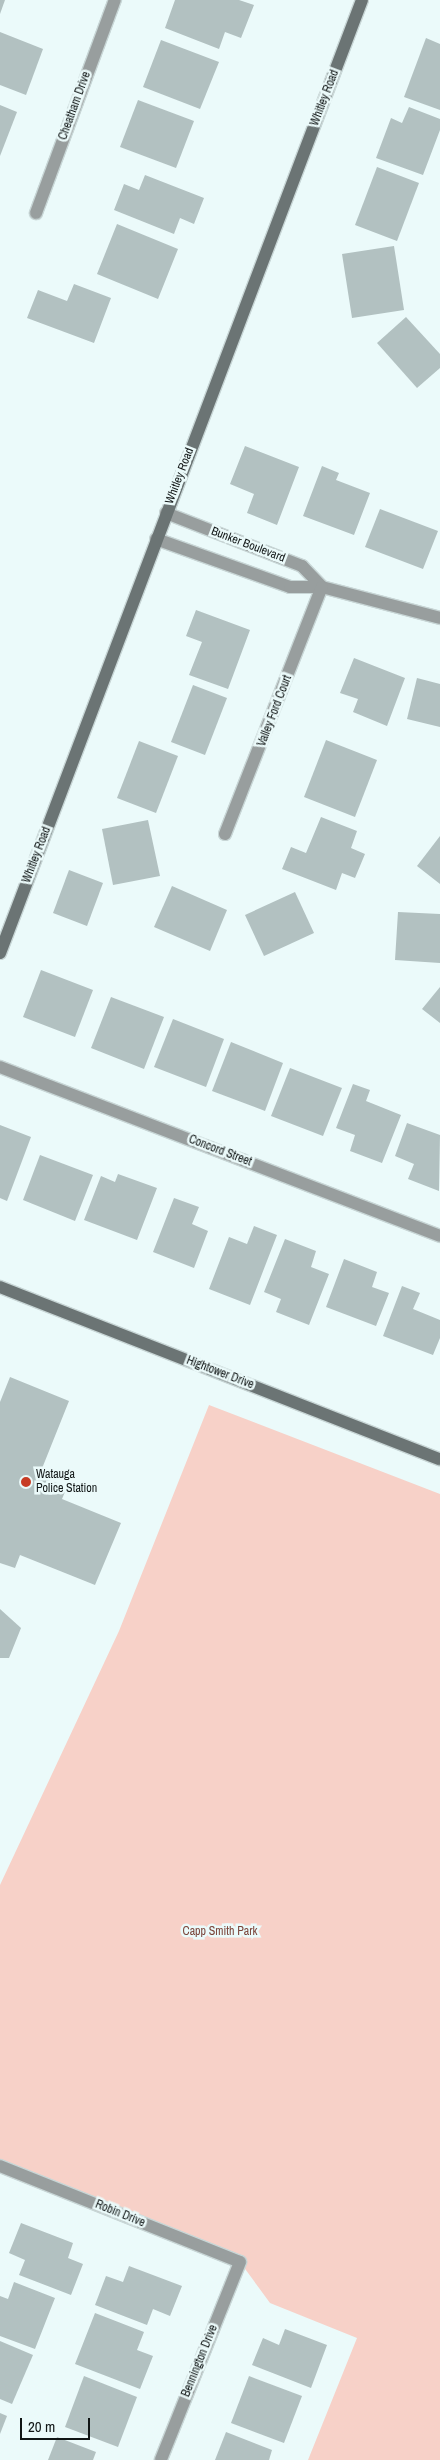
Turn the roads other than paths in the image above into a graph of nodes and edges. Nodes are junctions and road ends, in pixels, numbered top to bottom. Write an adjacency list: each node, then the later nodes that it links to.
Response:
1 (115, 0): 3 (street, Cheatham Drive)
2 (362, 0): 4 (street, Whitley Road)
3 (36, 213)
4 (166, 513): 5 (street, Whitley Road); 6 (street, Bunker Boulevard)
5 (156, 539): 6 (street, Bunker Boulevard); 9 (street, Whitley Road)
6 (322, 587): 7 (street, Bunker Boulevard); 8 (street, Valley Ford Court)
7 (440, 618)
8 (225, 834)
9 (0, 953)
10 (0, 1067): 11 (street, Concord Street)
11 (440, 1236)
12 (0, 1287): 13 (street, Hightower Drive)
13 (440, 1459)
14 (0, 2166): 15 (street, Robin Drive)
15 (240, 2262): 16 (street, Bennington Drive)
16 (161, 2460)

